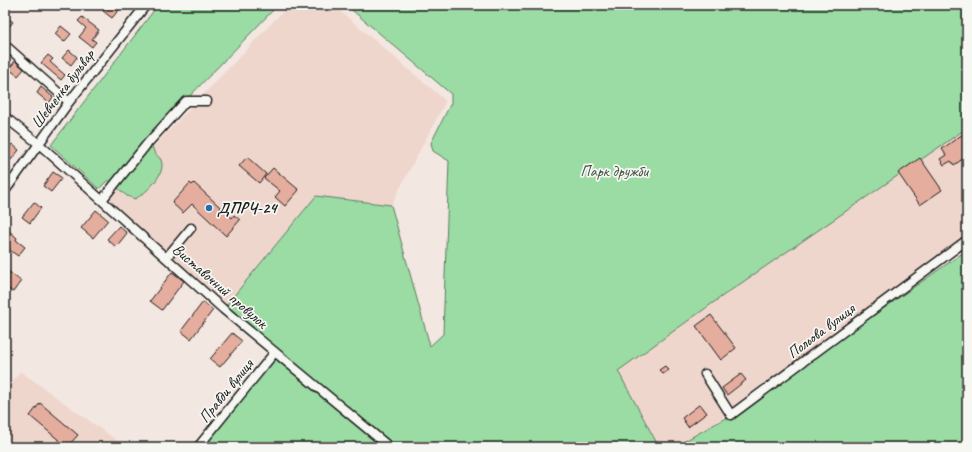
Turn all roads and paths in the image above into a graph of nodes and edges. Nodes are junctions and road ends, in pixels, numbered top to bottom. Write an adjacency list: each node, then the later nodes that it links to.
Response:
1 (146, 5): 4 (street, Шевченка бульвар)
2 (5, 46): 4 (street)
3 (207, 101): 8 (street)
4 (69, 102): 6 (street, Шевченка бульвар)
5 (5, 117): 6 (street, Виставочний провулок)
6 (39, 144): 7 (street, Шевченка бульвар); 8 (street, Виставочний провулок)
7 (5, 191)
8 (102, 200): 11 (street, Виставочний провулок)
9 (191, 228): 11 (street)
10 (967, 240): 13 (street, Польова вулиця)
11 (166, 258): 12 (street, Виставочний провулок)
12 (275, 352): 14 (street, Виставочний провулок); 15 (street, Правди вулиця)
13 (705, 374)
14 (387, 445)
15 (198, 447)

